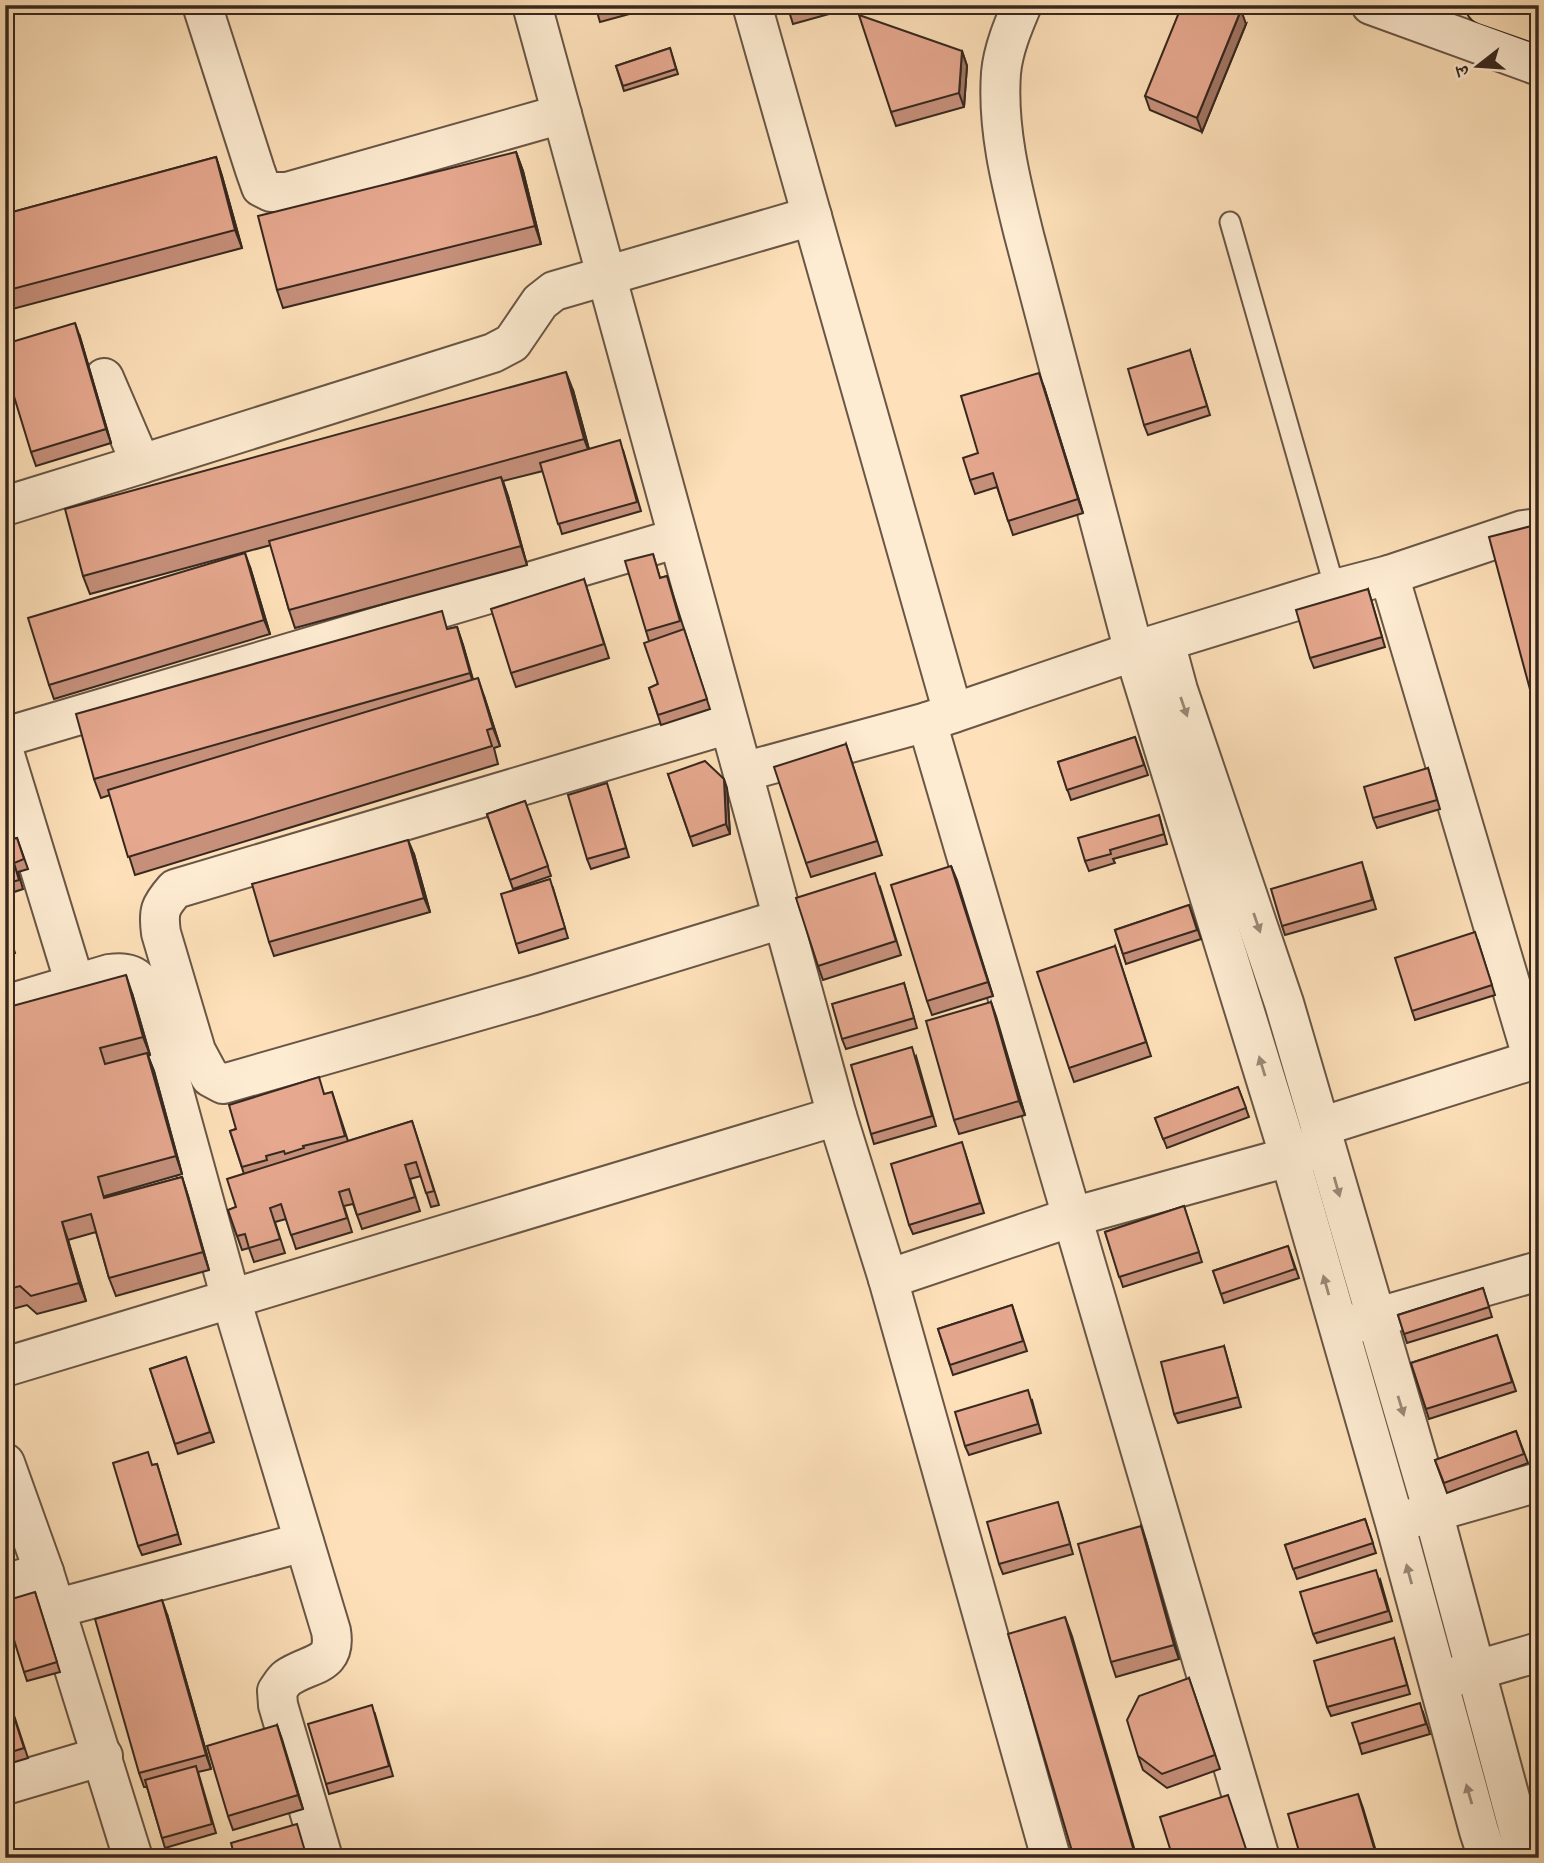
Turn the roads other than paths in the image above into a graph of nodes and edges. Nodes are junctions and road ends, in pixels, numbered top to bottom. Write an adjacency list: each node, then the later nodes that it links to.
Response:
1 (202, 5): 9 (street)
2 (532, 5): 9 (street)
3 (752, 5): 10 (street)
4 (1022, 5): 20 (street)
5 (1371, 5): 8 (street)
6 (1485, 5): 7 (highway)
7 (1539, 24)
8 (1539, 66)
9 (562, 114): 12 (street)
10 (812, 216): 12 (street); 21 (street)
11 (1230, 222): 19 (lane)
12 (606, 275): 14 (street); 17 (street)
13 (104, 378): 14 (street)
14 (141, 464): 15 (street)
15 (5, 506)
16 (1539, 528): 18 (street)
17 (678, 538): 22 (street); 23 (street)
18 (1389, 575): 19 (street); 29 (street)
19 (1335, 589): 20 (street)
20 (1149, 647): 21 (street); 31 (street)
21 (940, 717): 25 (street); 32 (street)
22 (729, 724): 25 (street); 26 (street)
23 (5, 737)
24 (5, 755): 27 (street)
25 (743, 772): 26 (street)
26 (782, 919): 30 (street)
27 (75, 984): 28 (street); 35 (street)
28 (5, 1005)
29 (1536, 1059): 31 (street)
30 (837, 1116): 34 (street); 35 (street)
31 (1312, 1144): 32 (street); 36 (street, one-way to 36); 37 (street, one-way to 31)
32 (1072, 1217): 34 (street); 55 (street)
33 (1539, 1271): 36 (street)
34 (888, 1279): 54 (street)
35 (231, 1299): 38 (street); 43 (street)
36 (1375, 1318): 37 (street); 41 (street, one-way to 41)
37 (1338, 1328): 42 (street)
38 (5, 1367)
39 (5, 1463): 44 (street)
40 (1539, 1482): 41 (street)
41 (1433, 1512): 42 (street); 48 (street)
42 (1395, 1523): 49 (street, one-way to 42)
43 (304, 1542): 46 (street); 53 (street)
44 (44, 1572): 45 (street); 46 (street)
45 (5, 1584)
46 (54, 1609): 50 (street)
47 (1539, 1652): 48 (street)
48 (1477, 1670): 49 (street); 57 (street)
49 (1438, 1682): 56 (street, one-way to 49)
50 (103, 1756): 51 (street); 52 (street)
51 (5, 1785)
52 (133, 1858)
53 (323, 1858)
54 (1051, 1858)
55 (1260, 1858)
56 (1491, 1858)
57 (1522, 1858)

